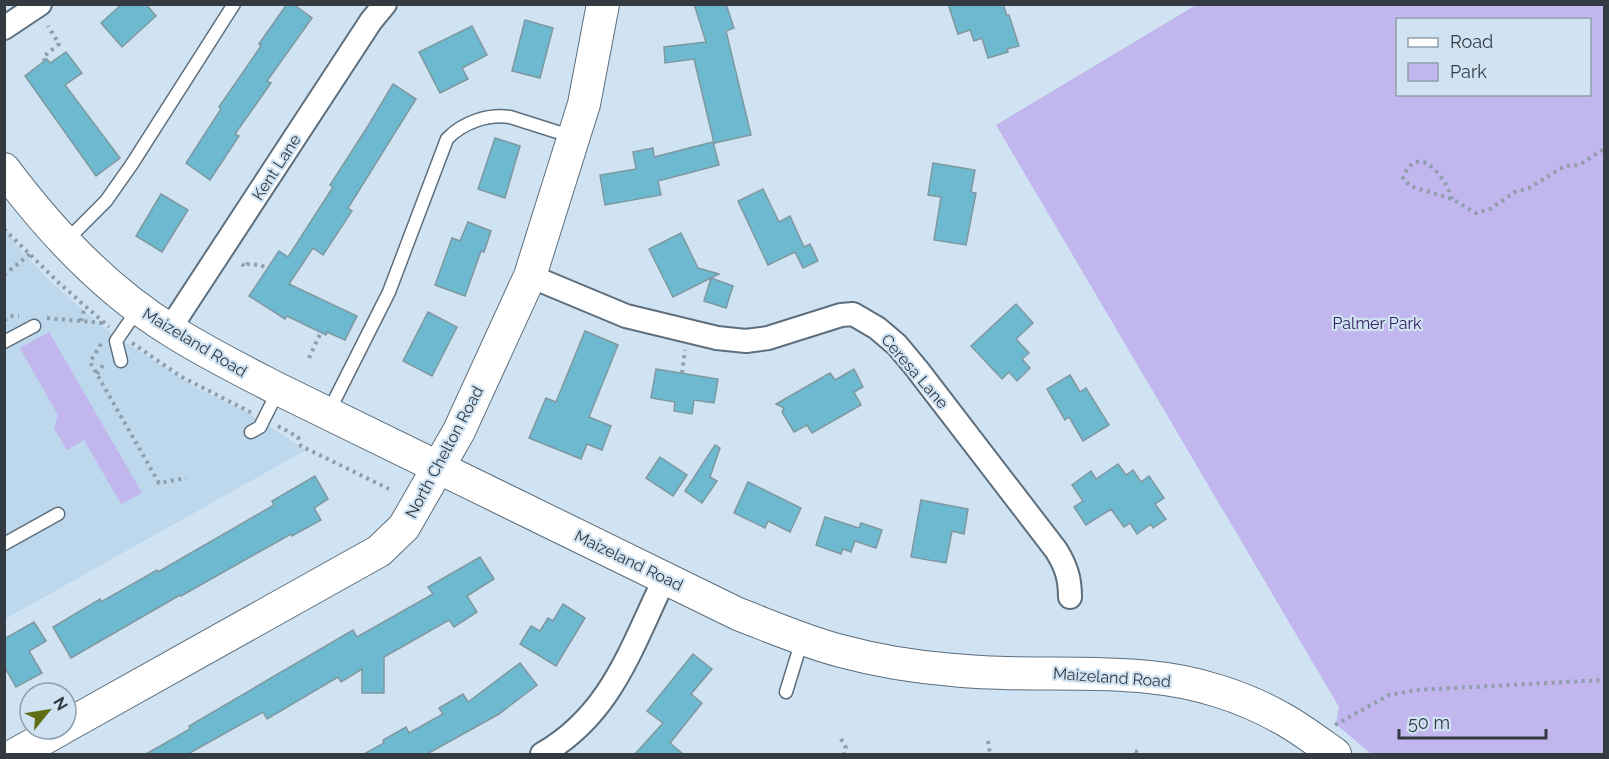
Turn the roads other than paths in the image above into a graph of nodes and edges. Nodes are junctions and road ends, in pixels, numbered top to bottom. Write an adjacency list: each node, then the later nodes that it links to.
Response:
1 (40, 4): 5 (street)
2 (234, 4): 8 (lane)
3 (385, 4): 12 (street, Kent Lane)
4 (603, 4): 6 (main road, North Chelton Road)
5 (4, 28)
6 (573, 138): 9 (main road, North Chelton Road); 16 (lane)
7 (4, 170): 8 (main road, Maizeland Road)
8 (64, 243): 10 (main road, Maizeland Road)
9 (530, 276): 18 (main road, North Chelton Road); 22 (street, Ceresa Lane)
10 (139, 308): 12 (main road, Maizeland Road); 14 (lane)
11 (34, 326): 13 (lane)
12 (169, 330): 15 (main road, Maizeland Road)
13 (4, 342)
14 (121, 362)
15 (279, 389): 16 (main road, Maizeland Road); 17 (lane)
16 (328, 413): 18 (main road, Maizeland Road)
17 (251, 432)
18 (438, 467): 21 (main road, Maizeland Road); 25 (main road, North Chelton Road)
19 (58, 514): 20 (lane)
20 (4, 544)
21 (665, 578): 23 (main road, Maizeland Road); 29 (street)
22 (1070, 597)
23 (803, 639): 24 (lane); 27 (main road, Maizeland Road)
24 (786, 692)
25 (78, 719)
26 (39, 741): 28 (main road)
27 (1325, 747)
28 (16, 754)
29 (542, 754)

